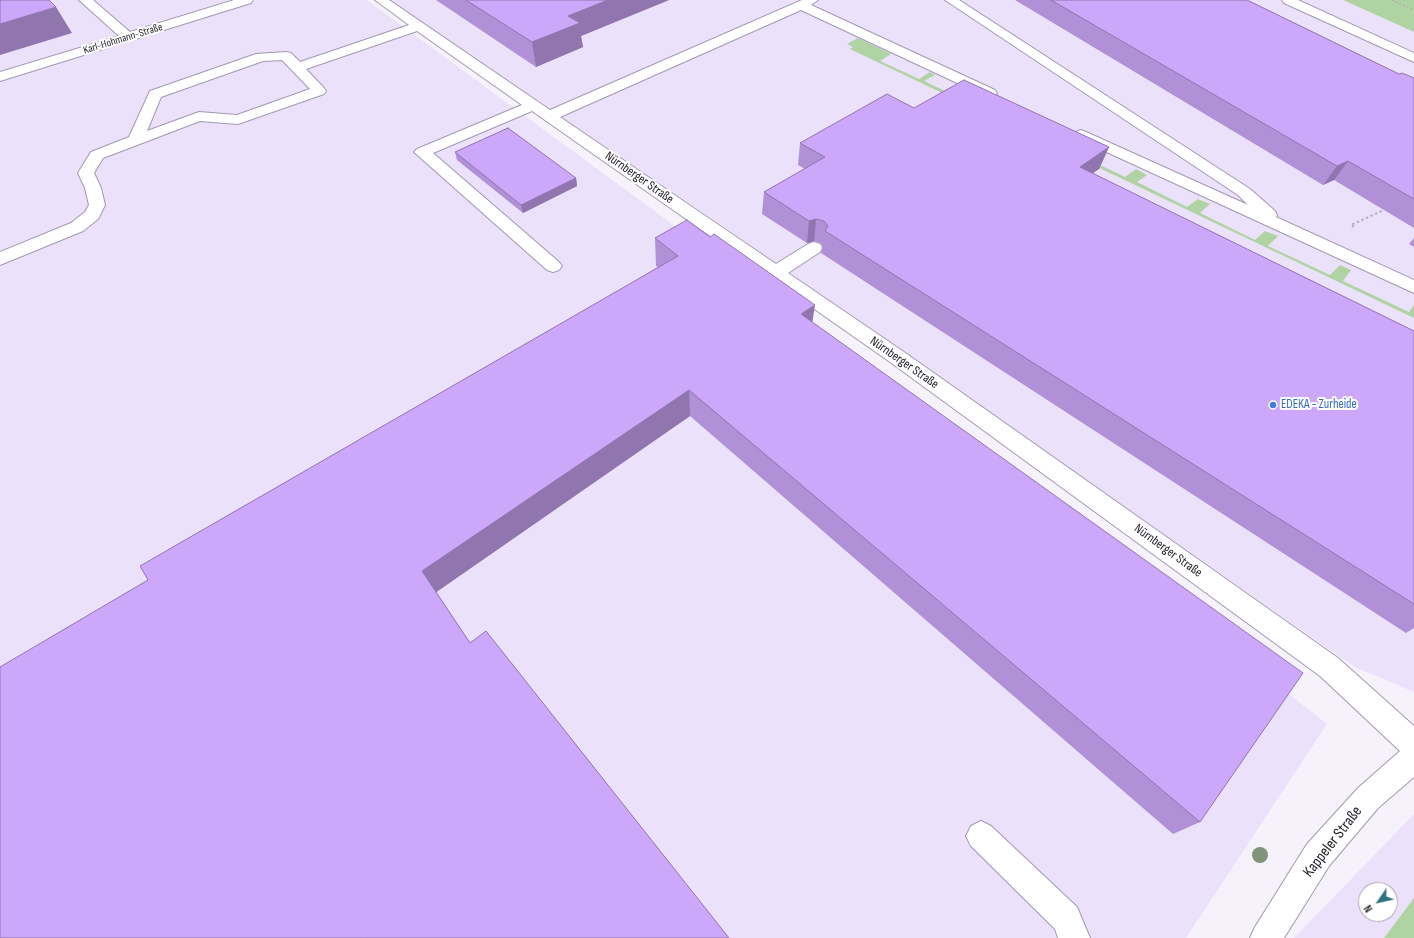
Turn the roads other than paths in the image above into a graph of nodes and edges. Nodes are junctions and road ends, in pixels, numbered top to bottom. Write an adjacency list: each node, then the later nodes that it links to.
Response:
1 (84, 0): 8 (street)
2 (247, 0): 8 (street, Karl-Hohmann-Straße)
3 (381, 0): 7 (street, Nürnberger Straße)
4 (951, 0): 17 (street)
5 (1288, 0): 9 (street)
6 (807, 3): 12 (street); 14 (street)
7 (419, 26): 10 (street); 13 (street, Nürnberger Straße)
8 (128, 37): 11 (street, Karl-Hohmann-Straße)
9 (1414, 58)
10 (297, 68): 16 (street); 16 (street)
11 (0, 77)
12 (1002, 99)
13 (534, 105): 14 (street, Nürnberger Straße); 20 (street)
14 (549, 116): 21 (street, Nürnberger Straße)
15 (1067, 129): 17 (street)
16 (136, 139): 19 (street)
17 (1283, 228): 22 (street)
18 (814, 248): 21 (street)
19 (0, 259)
20 (553, 266)
21 (775, 272): 23 (street, Nürnberger Straße)
22 (1414, 287)
23 (1414, 744)
24 (1414, 758): 27 (street, Kappeler Straße)
25 (981, 836): 26 (street)
26 (1074, 938)
27 (1266, 938)

